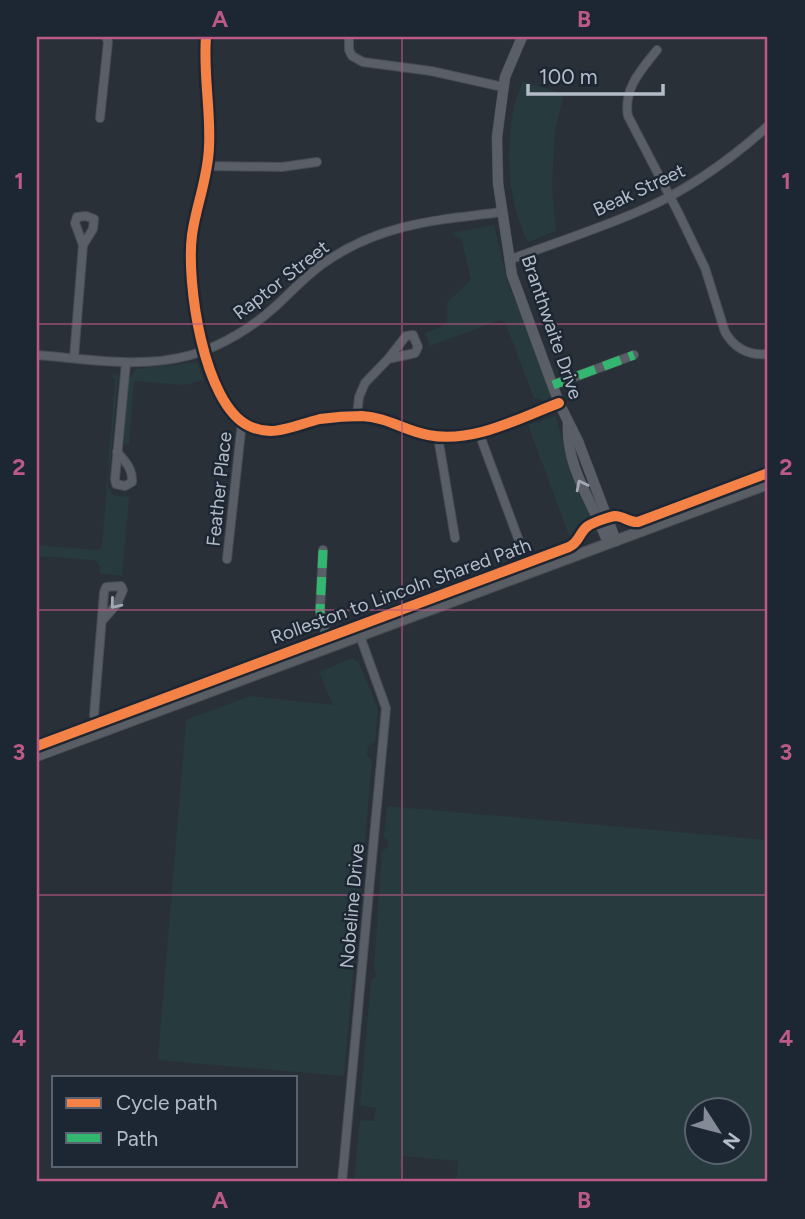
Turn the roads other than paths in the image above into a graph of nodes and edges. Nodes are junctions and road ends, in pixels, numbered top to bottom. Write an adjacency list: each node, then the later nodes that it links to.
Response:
1 (106, 37): 7 (street)
2 (206, 37): 10 (street)
3 (349, 37): 6 (street)
4 (522, 37): 6 (street, Branthwaite Drive)
5 (657, 50): 11 (street)
6 (503, 87): 12 (street, Branthwaite Drive)
7 (100, 118)
8 (768, 126): 11 (street, Beak Street)
9 (317, 162): 10 (street)
10 (208, 166): 15 (street)
11 (670, 196): 14 (street, Beak Street); 16 (street)
12 (502, 212): 14 (street, Branthwaite Drive); 15 (street, Raptor Street)
13 (83, 245): 19 (street)
14 (509, 260): 22 (street, Branthwaite Drive)
15 (205, 351): 21 (street, Raptor Street); 25 (street)
16 (768, 354)
17 (37, 355): 19 (street, Raptor Street)
18 (634, 355): 22 (street)
19 (74, 358): 21 (street, Raptor Street)
20 (388, 359): 24 (street)
21 (126, 363): 28 (street)
22 (553, 385): 23 (street, Branthwaite Drive)
23 (559, 403): 26 (street); 32 (street, Branthwaite Drive)
24 (357, 416): 25 (street); 27 (street)
25 (242, 422): 34 (street, Feather Place)
26 (479, 433): 27 (street); 31 (street)
27 (438, 437): 30 (street)
28 (117, 452)
29 (768, 484): 32 (main road)
30 (455, 538)
31 (518, 538)
32 (612, 542): 36 (main road)
33 (323, 550): 37 (street)
34 (227, 559)
35 (102, 621): 38 (street)
36 (359, 636): 37 (main road); 40 (street, Nobeline Drive)
37 (329, 647): 38 (main road)
38 (99, 733): 39 (main road)
39 (37, 757)
40 (342, 1182)

